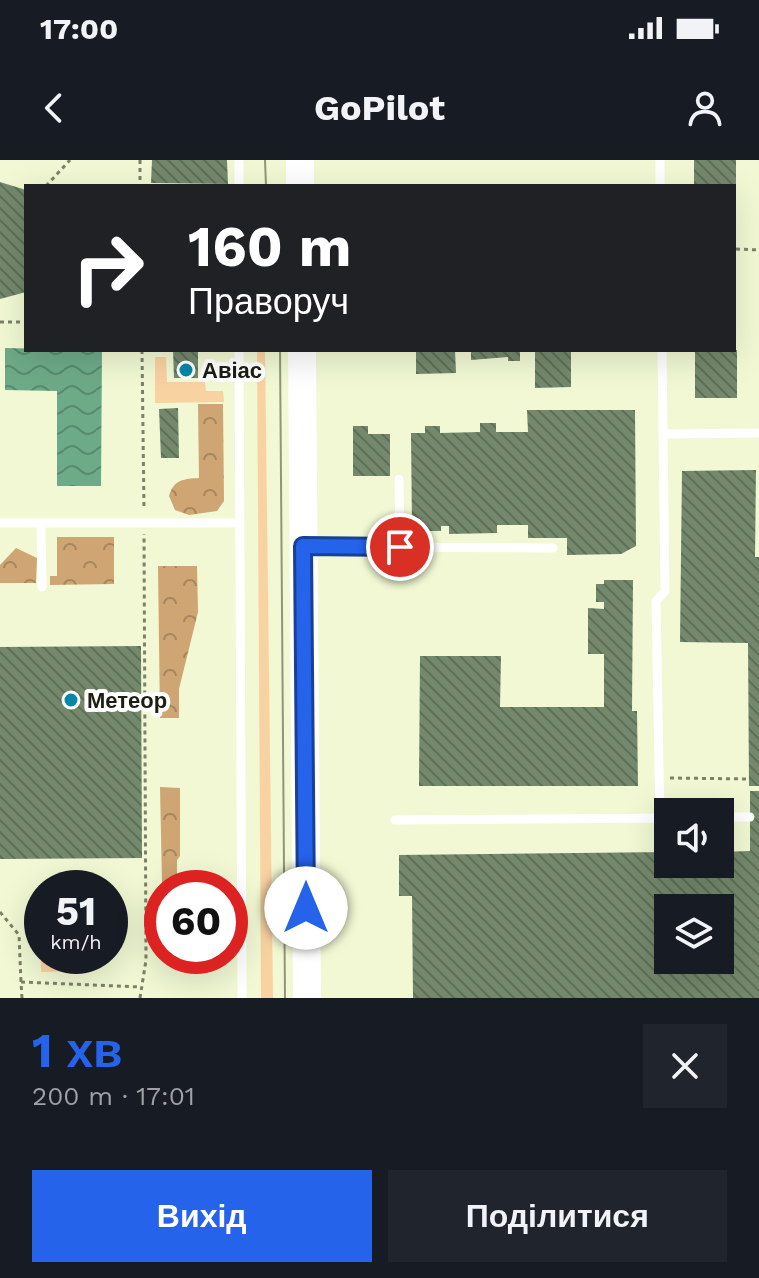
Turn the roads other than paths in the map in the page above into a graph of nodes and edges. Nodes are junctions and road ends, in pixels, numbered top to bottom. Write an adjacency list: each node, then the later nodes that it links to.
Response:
1 (239, 160): 4 (lane)
2 (300, 160): 5 (main road)
3 (660, 160): 6 (lane)
4 (239, 184)
5 (300, 184)
6 (660, 184)
7 (239, 352): 15 (lane)
8 (302, 352): 16 (main road)
9 (662, 352): 11 (lane)
10 (759, 433): 11 (lane)
11 (663, 434): 20 (lane)
12 (399, 479): 17 (lane)
13 (0, 523): 14 (lane)
14 (41, 523): 15 (lane); 19 (lane)
15 (240, 523): 25 (lane)
16 (303, 546): 17 (lane); 26 (main road)
17 (400, 547): 18 (lane)
18 (553, 548)
19 (42, 587)
20 (663, 798)
21 (734, 817): 22 (lane)
22 (750, 817)
23 (654, 818): 24 (lane)
24 (395, 820)
25 (242, 998)
26 (307, 998)

